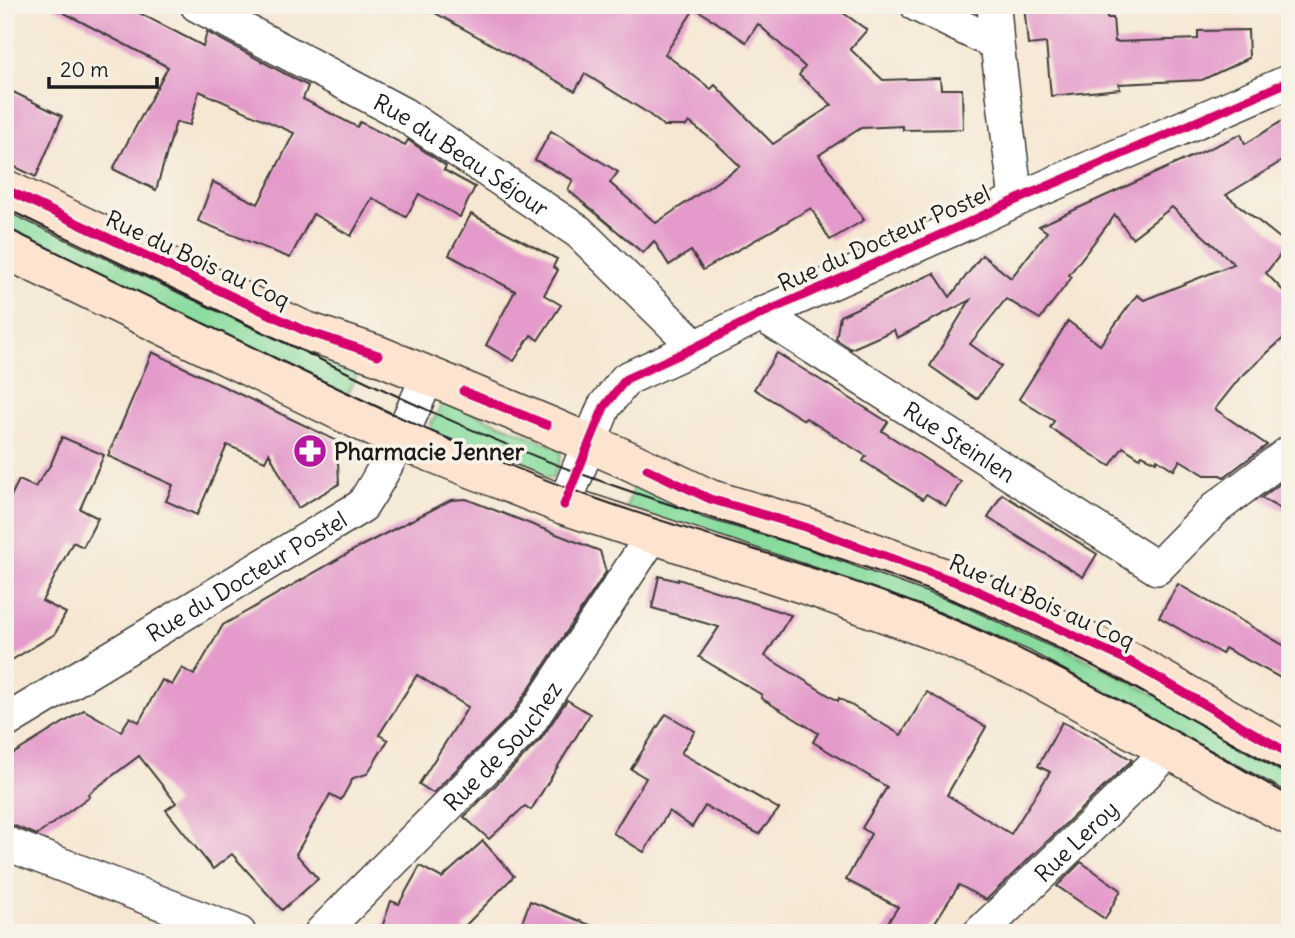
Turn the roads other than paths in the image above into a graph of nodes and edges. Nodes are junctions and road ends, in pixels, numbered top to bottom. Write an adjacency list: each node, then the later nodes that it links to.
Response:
1 (197, 5): 10 (street, Rue du Beau Séjour)
2 (917, 5): 4 (street)
3 (994, 5): 4 (street)
4 (997, 44): 7 (street)
5 (1290, 81): 7 (street, Rue du Docteur Postel)
6 (5, 189): 11 (main road, Rue du Bois au Coq)
7 (1016, 200): 9 (street, Rue du Docteur Postel)
8 (5, 249): 12 (main road)
9 (761, 314): 10 (street, Rue du Docteur Postel); 14 (street, Rue Steinlen)
10 (696, 347): 13 (street, Rue du Docteur Postel)
11 (428, 376): 12 (street, Rue du Docteur Postel); 13 (main road, Rue du Bois au Coq)
12 (400, 440): 15 (main road); 17 (street, Rue du Docteur Postel)
13 (588, 443): 15 (street, Rue du Docteur Postel); 19 (main road, Rue du Bois au Coq)
14 (1290, 452)
15 (564, 505): 16 (main road)
16 (653, 535): 18 (main road); 23 (street, Rue de Souchez)
17 (5, 722)
18 (1171, 750): 20 (main road); 24 (street, Rue Leroy)
19 (1290, 754)
20 (1290, 816)
21 (5, 843): 22 (street)
22 (239, 933)
23 (321, 933)
24 (980, 933)

